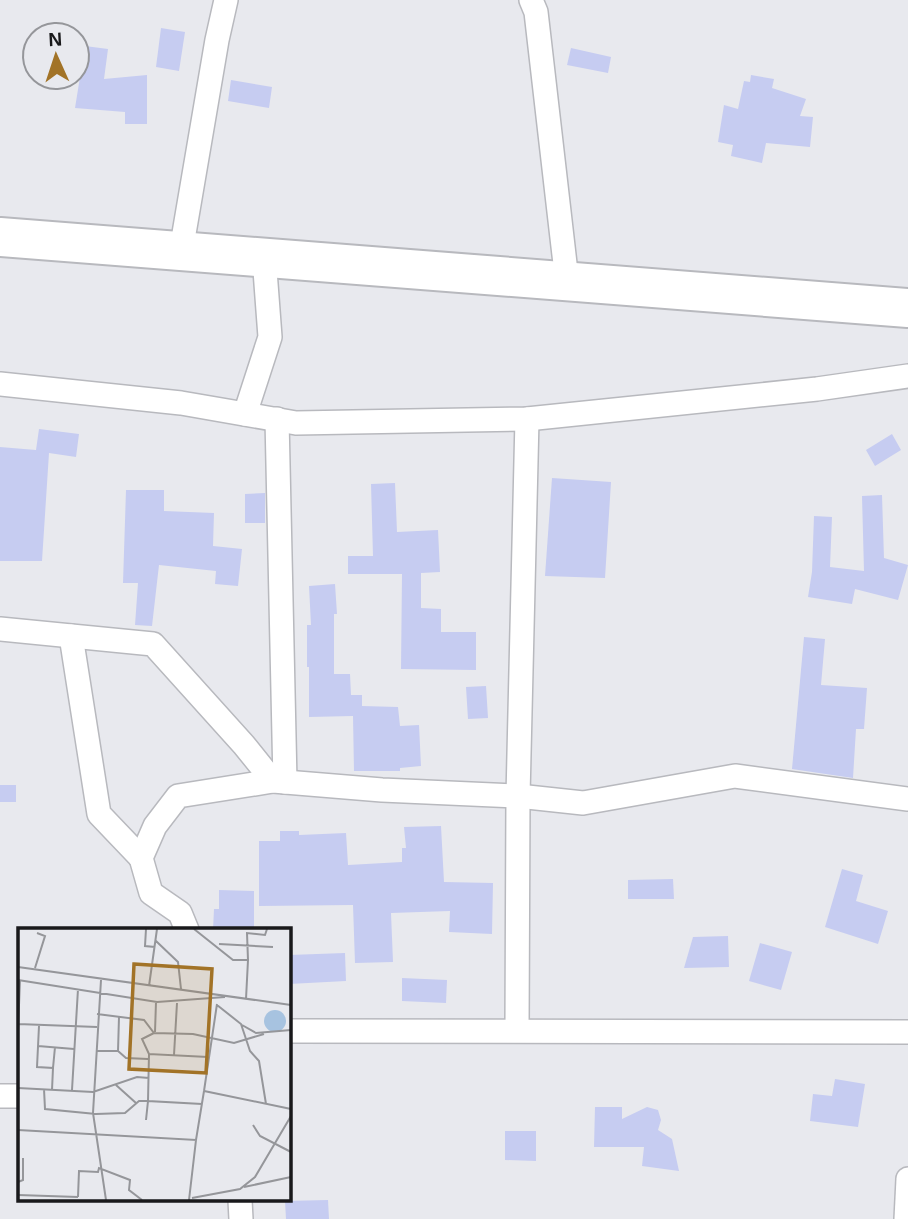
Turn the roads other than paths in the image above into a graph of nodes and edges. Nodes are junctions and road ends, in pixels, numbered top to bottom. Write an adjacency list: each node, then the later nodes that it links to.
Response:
1 (226, 0): 4 (street)
2 (531, 0): 6 (street)
3 (0, 237): 4 (highway)
4 (181, 251): 5 (highway)
5 (264, 257): 6 (highway); 10 (street)
6 (567, 281): 7 (highway)
7 (908, 308)
8 (908, 376): 12 (street)
9 (0, 384): 10 (street)
10 (245, 414): 11 (street)
11 (277, 419): 12 (street); 15 (street)
12 (527, 419): 16 (street)
13 (0, 629): 14 (street)
14 (71, 636): 15 (street); 18 (street)
15 (279, 781): 16 (street); 18 (street)
16 (518, 796): 17 (street); 20 (street)
17 (908, 799)
18 (141, 858): 19 (street)
19 (186, 928)
20 (517, 1030): 21 (street); 22 (street)
21 (290, 1031)
22 (908, 1032)
23 (0, 1096): 24 (street)
24 (18, 1096)
25 (908, 1179): 26 (street)
26 (906, 1219)

